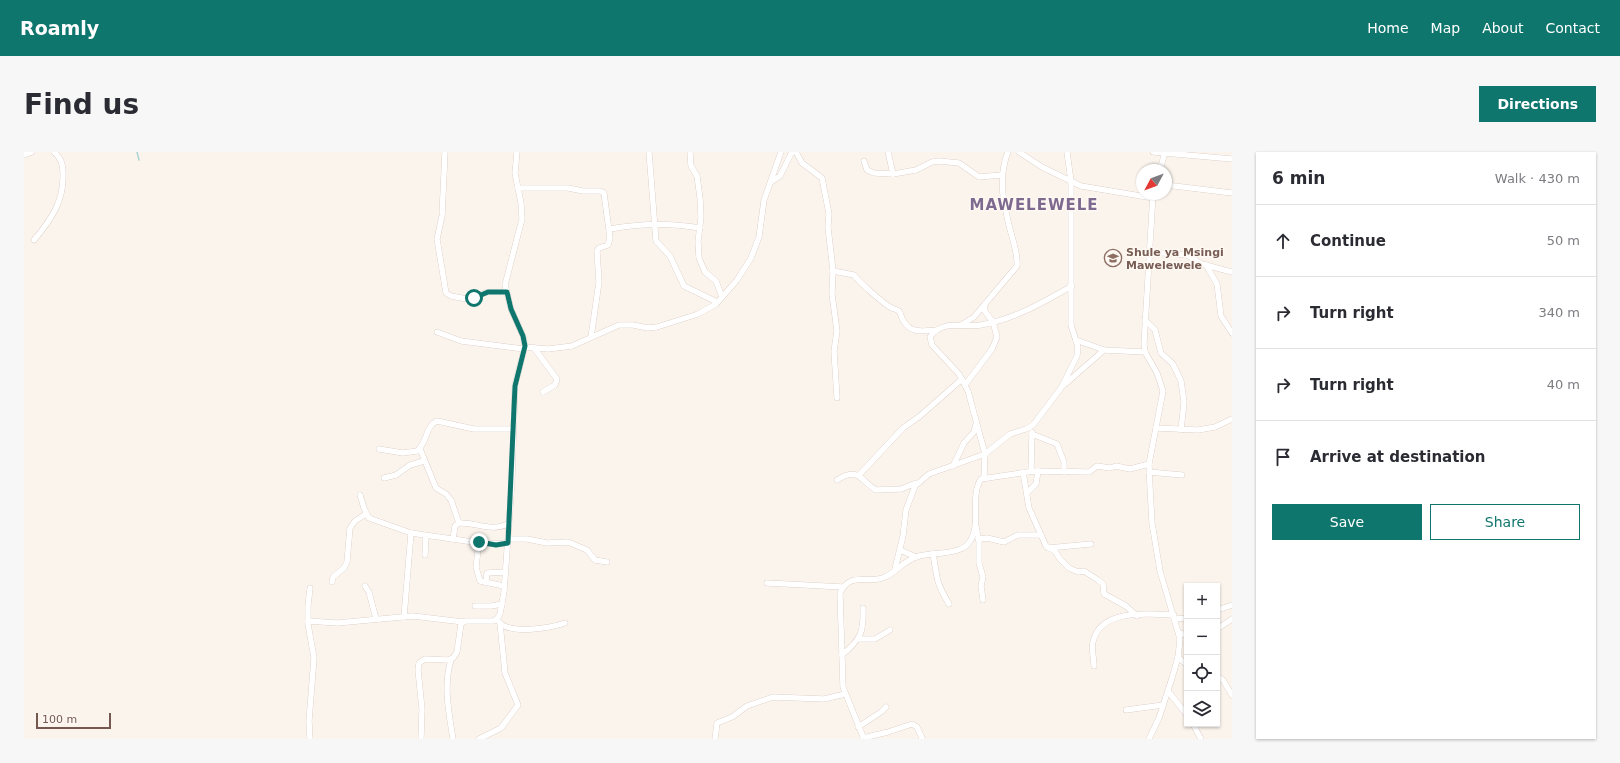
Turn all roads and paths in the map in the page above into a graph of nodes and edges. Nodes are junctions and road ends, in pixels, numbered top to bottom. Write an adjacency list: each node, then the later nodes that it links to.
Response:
1 (32, 152): 16 (street)
2 (54, 152): 32 (street)
3 (445, 152): 38 (street)
4 (518, 152): 25 (street)
5 (649, 152): 29 (street)
6 (690, 152): 30 (street)
7 (781, 152): 23 (street)
8 (792, 152): 23 (street)
9 (796, 152): 35 (street)
10 (888, 152): 20 (street)
11 (1008, 152): 21 (street)
12 (1019, 152): 22 (street)
13 (1067, 152): 22 (street)
14 (1154, 152): 15 (street)
15 (1165, 153): 17 (street); 19 (street)
16 (24, 155)
17 (1232, 159)
18 (864, 161): 20 (street)
19 (1162, 164)
20 (893, 174): 21 (street)
21 (1001, 175): 41 (street)
22 (1071, 181): 27 (street); 37 (street)
23 (771, 182): 39 (street)
24 (1172, 186): 26 (street)
25 (518, 188): 31 (street); 38 (street)
26 (1232, 193)
27 (1136, 194)
28 (1153, 200): 33 (street)
29 (654, 226): 30 (street); 31 (street); 40 (street)
30 (700, 228): 39 (street)
31 (610, 229): 48 (street)
32 (34, 240)
33 (1150, 252): 34 (street); 42 (street)
34 (1206, 265): 36 (street); 47 (street)
35 (833, 271): 45 (street); 58 (street)
36 (1232, 272)
37 (1072, 286): 43 (street); 49 (street)
38 (507, 292): 50 (street)
39 (722, 297): 40 (street)
40 (717, 302): 48 (street)
41 (986, 303): 43 (street); 44 (street)
42 (1145, 320): 53 (street); 64 (street)
43 (993, 322): 44 (street); 55 (street)
44 (960, 326): 45 (street)
45 (937, 330): 54 (street)
46 (437, 332): 50 (street)
47 (1232, 333)
48 (592, 337): 51 (street)
49 (1076, 340): 52 (street); 56 (street)
50 (524, 348): 51 (street); 62 (street)
51 (534, 348): 57 (street)
52 (1104, 350): 53 (street); 56 (street)
53 (1145, 352): 63 (street)
54 (962, 379): 55 (street); 77 (street)
55 (965, 385): 60 (street)
56 (1061, 388): 61 (street)
57 (543, 392)
58 (837, 398)
59 (1232, 419): 64 (street)
60 (976, 422): 68 (street); 71 (street)
61 (1033, 425): 65 (street); 68 (street)
62 (513, 428): 67 (street); 87 (street)
63 (1156, 428): 64 (street); 70 (street)
64 (1181, 430)
65 (1032, 434): 72 (street); 75 (street)
66 (379, 449): 67 (street)
67 (420, 449): 69 (street)
68 (985, 454): 71 (street); 80 (street)
69 (424, 461): 79 (street); 86 (street)
70 (1149, 464): 75 (street); 76 (street)
71 (953, 466): 82 (street)
72 (1031, 471): 73 (street); 74 (street)
73 (1038, 471): 75 (street); 83 (street)
74 (1023, 472): 80 (street); 83 (street)
75 (1064, 472)
76 (1150, 472): 78 (street); 121 (street)
77 (859, 475): 81 (street); 82 (street)
78 (1182, 475)
79 (384, 478)
80 (984, 478): 88 (street)
81 (837, 480)
82 (918, 482): 98 (street)
83 (1027, 492): 91 (street)
84 (360, 495): 85 (street)
85 (366, 514): 89 (street); 105 (street)
86 (459, 523): 87 (street); 92 (street)
87 (509, 523): 94 (street)
88 (976, 524): 93 (street); 99 (street)
89 (411, 533): 90 (street); 119 (street)
90 (426, 536): 92 (street); 100 (street)
91 (1040, 536): 93 (street); 97 (street)
92 (453, 539): 95 (street)
93 (978, 539): 112 (street)
94 (508, 541): 95 (street); 102 (street); 104 (street)
95 (479, 542): 106 (street)
96 (1090, 544): 97 (street)
97 (1047, 548): 120 (street)
98 (900, 550): 101 (street); 103 (street)
99 (933, 553): 101 (street); 114 (street)
100 (426, 555)
101 (916, 557): 103 (street)
102 (607, 562)
103 (894, 570): 110 (street)
104 (505, 572): 106 (street); 109 (street)
105 (332, 582)
106 (486, 583): 109 (street)
107 (767, 583): 110 (street)
108 (366, 586): 123 (street)
109 (504, 586): 113 (street)
110 (843, 587): 134 (street)
111 (310, 588): 125 (street)
112 (983, 600)
113 (502, 604): 116 (street); 126 (street)
114 (949, 604)
115 (1232, 605): 118 (street)
116 (475, 606)
117 (863, 608): 133 (street)
118 (1220, 609)
119 (404, 616): 123 (street); 127 (street)
120 (1137, 616): 121 (street); 138 (street)
121 (1174, 617): 122 (street); 131 (street)
122 (1184, 618)
123 (376, 619): 125 (street)
124 (1232, 620): 129 (street)
125 (308, 621): 151 (street)
126 (498, 621): 127 (street); 128 (street); 154 (street)
127 (463, 622): 136 (street)
128 (565, 623)
129 (1220, 627)
130 (890, 630): 133 (street)
131 (1178, 633): 132 (street); 135 (street)
132 (1184, 634)
133 (858, 639): 134 (street)
134 (842, 654): 141 (street)
135 (1178, 657): 137 (street); 140 (street)
136 (451, 660): 152 (street); 153 (street)
137 (1184, 662)
138 (1094, 666)
139 (1220, 678): 142 (street)
140 (1168, 691): 143 (street); 146 (street)
141 (846, 694): 148 (street); 155 (street)
142 (1232, 695)
143 (1163, 705): 145 (street); 147 (street)
144 (886, 707): 148 (street)
145 (1126, 710)
146 (1184, 711)
147 (1156, 726): 157 (street); 158 (street)
148 (858, 727): 156 (street)
149 (1195, 727): 159 (street)
150 (922, 738): 156 (street)
151 (310, 739)
152 (421, 739)
153 (453, 739)
154 (479, 739)
155 (715, 739)
156 (864, 739)
157 (1149, 739)
158 (1156, 739)
159 (1201, 739)

